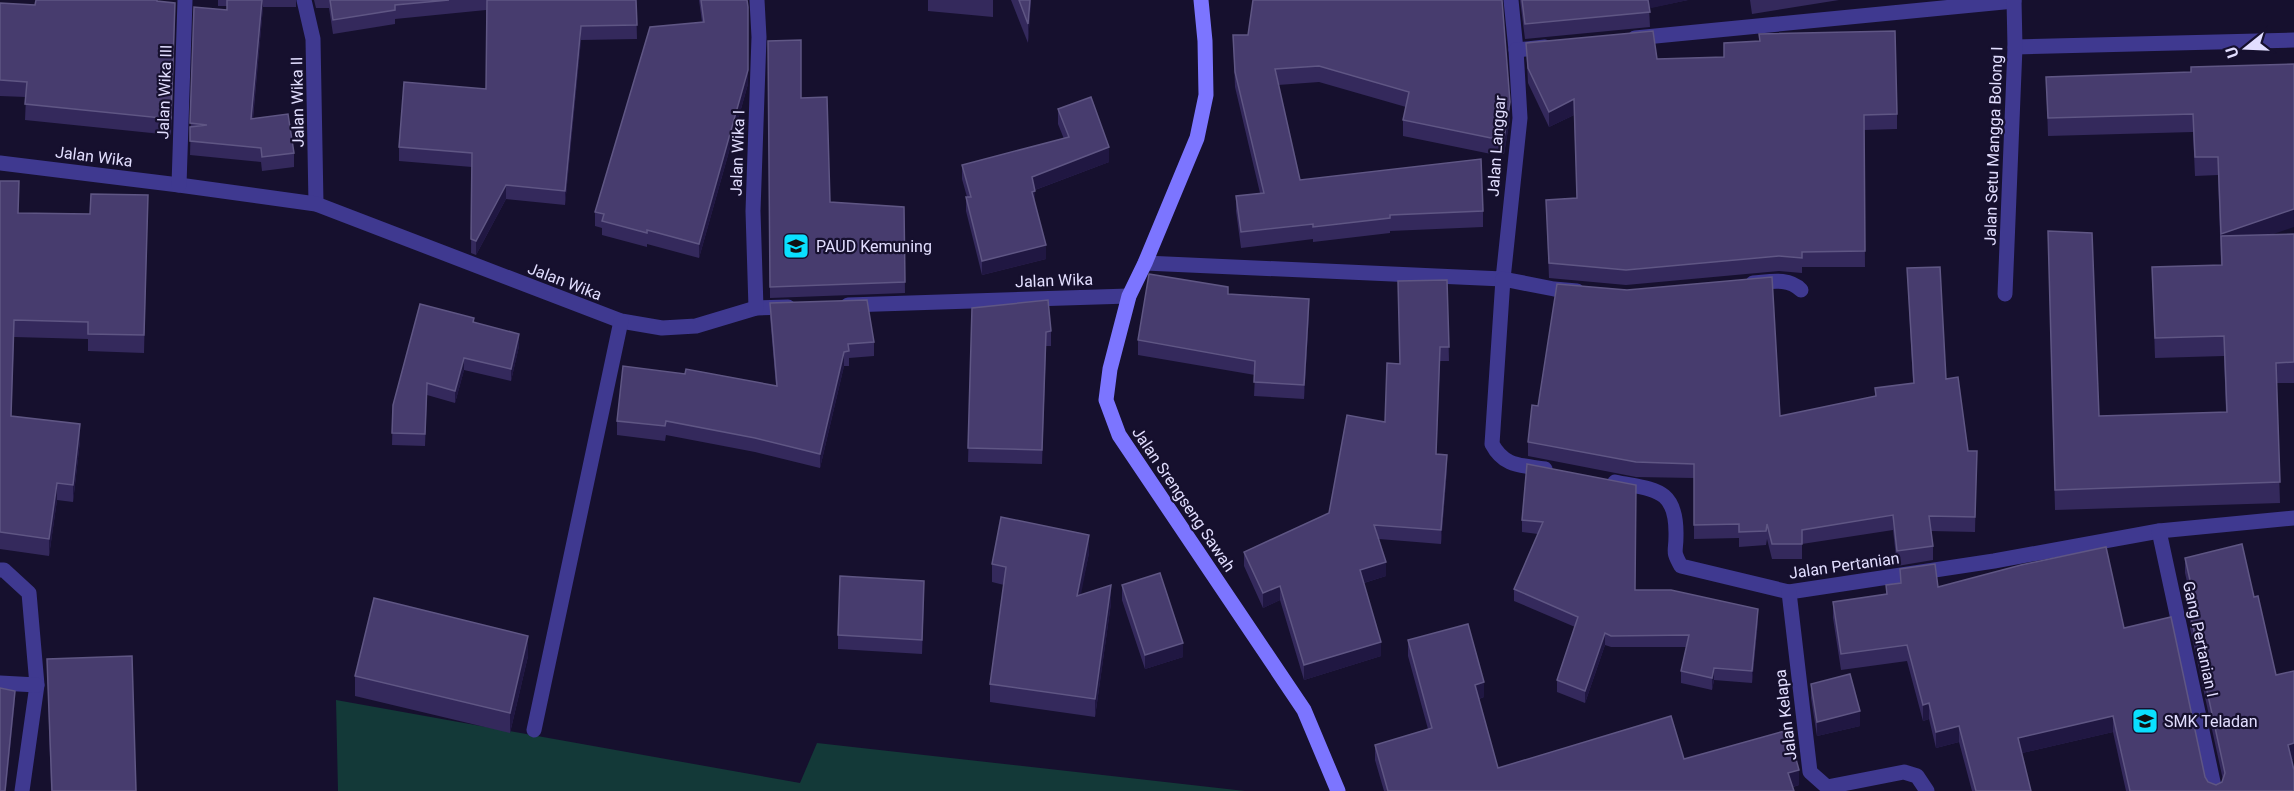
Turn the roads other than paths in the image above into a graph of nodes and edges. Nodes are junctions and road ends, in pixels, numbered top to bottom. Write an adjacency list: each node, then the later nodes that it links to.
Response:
1 (185, 0): 13 (street, Jalan Wika III)
2 (304, 0): 14 (street, Jalan Wika II)
3 (757, 0): 24 (street, Jalan Wika I)
4 (1201, 0): 15 (street, Jalan Srengseng Sawah)
5 (1511, 0): 11 (street, Jalan Langgar)
6 (2014, 1): 7 (street); 10 (street, Jalan Setu Mangga Bolong I)
7 (1623, 39)
8 (2294, 40): 10 (street)
9 (1564, 45): 11 (street)
10 (2015, 47): 20 (street, Jalan Setu Mangga Bolong I)
11 (1516, 50): 16 (street, Jalan Langgar)
12 (0, 163): 13 (street, Jalan Wika)
13 (179, 185): 14 (street, Jalan Wika)
14 (316, 204): 25 (street, Jalan Wika)
15 (1145, 263): 16 (street); 21 (street, Jalan Srengseng Sawah)
16 (1503, 279): 19 (street); 26 (street)
17 (1733, 285): 18 (street)
18 (1801, 290)
19 (1590, 292)
20 (2004, 294)
21 (1129, 296): 22 (street, Jalan Wika); 36 (street, Jalan Srengseng Sawah)
22 (838, 305)
23 (803, 307): 24 (street, Jalan Wika)
24 (756, 308): 25 (street, Jalan Wika)
25 (621, 321): 34 (street)
26 (1565, 473)
27 (1600, 480): 31 (street, Jalan Pertanian)
28 (2294, 518): 29 (street, Jalan Pertanian)
29 (2159, 531): 31 (street, Jalan Pertanian); 38 (street, Gang Pertanian I)
30 (0, 570): 33 (street)
31 (1789, 592): 37 (street, Jalan Kelapa)
32 (0, 683): 33 (street)
33 (37, 685): 35 (street)
34 (534, 730)
35 (22, 791)
36 (1338, 791)
37 (1927, 791)
38 (2215, 791)

